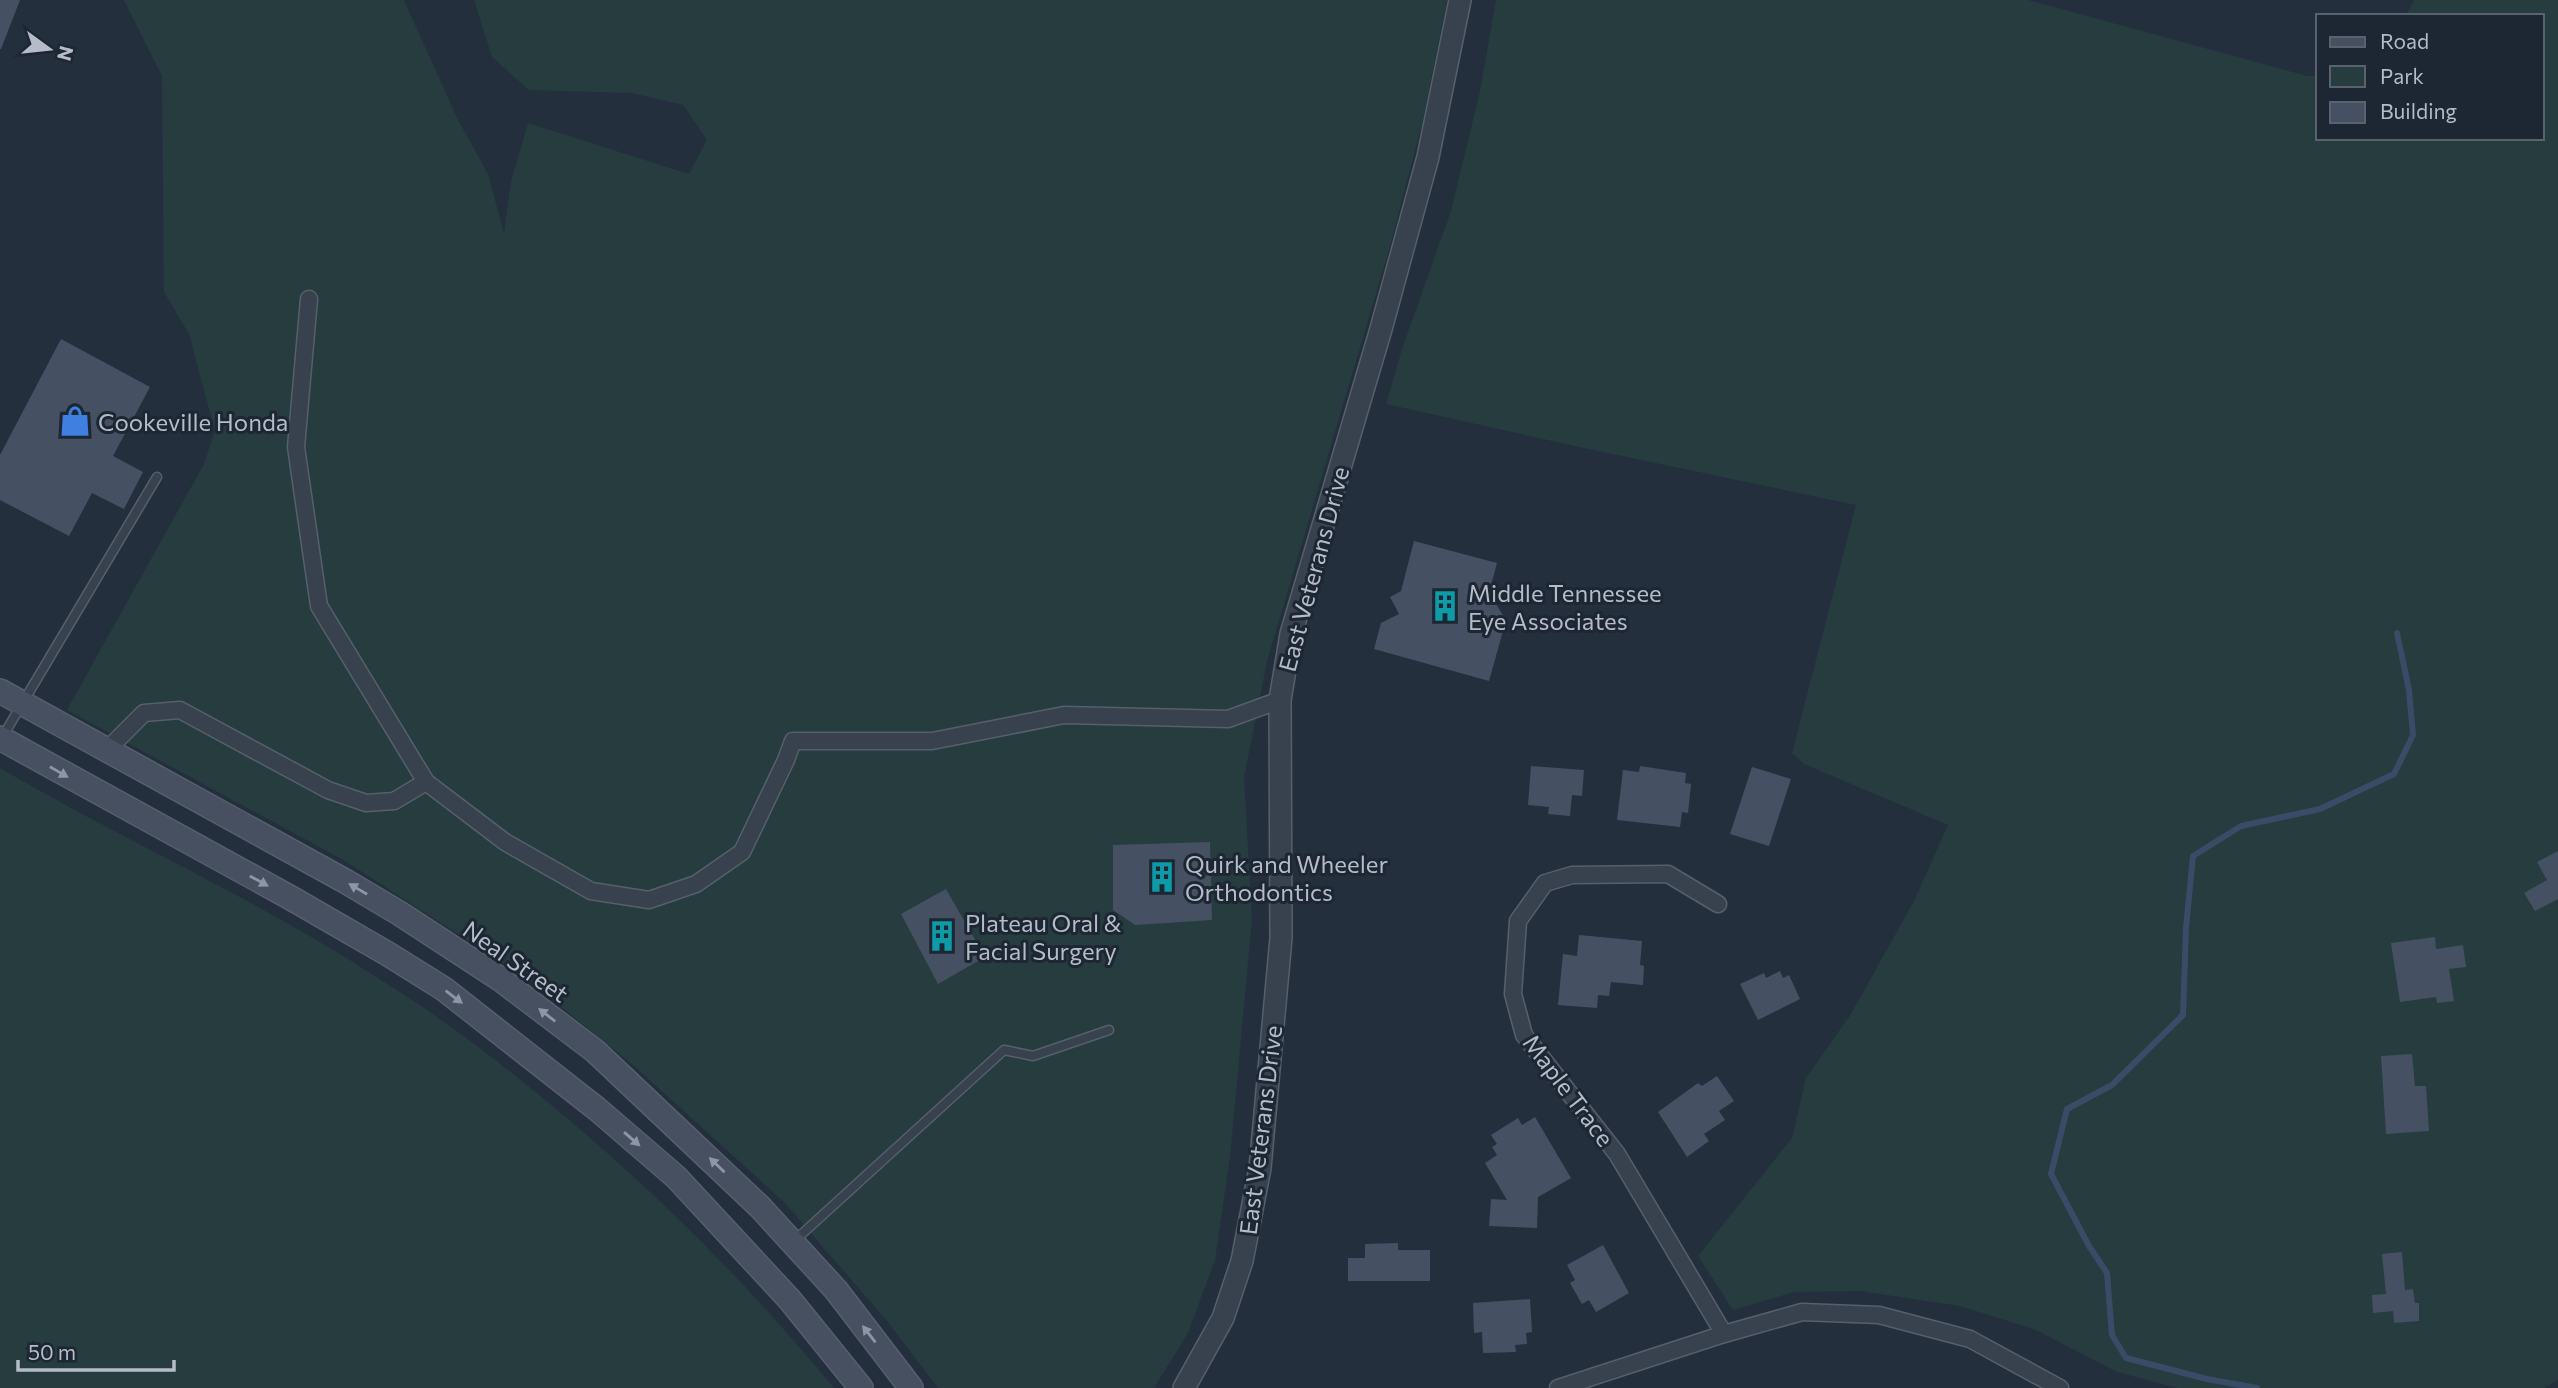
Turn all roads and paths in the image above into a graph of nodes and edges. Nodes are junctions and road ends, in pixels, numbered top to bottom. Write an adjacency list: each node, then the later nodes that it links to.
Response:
1 (1460, 0): 5 (street, East Veterans Drive)
2 (309, 299): 9 (street)
3 (157, 477): 6 (lane)
4 (0, 691): 6 (main road, Neal Street)
5 (1280, 700): 9 (street); 16 (street, East Veterans Drive)
6 (22, 705): 7 (lane); 8 (main road, Neal Street)
7 (1, 738): 14 (main road, one-way to 14)
8 (107, 751): 9 (street); 12 (main road, Neal Street, one-way to 8)
9 (426, 782)
10 (1718, 904): 13 (street, Maple Trace)
11 (1109, 1030): 12 (lane)
12 (793, 1243): 15 (main road, Neal Street, one-way to 12)
13 (1724, 1334): 17 (street); 18 (street)
14 (861, 1388)
15 (911, 1388)
16 (1184, 1388)
17 (1558, 1388)
18 (2060, 1388)

